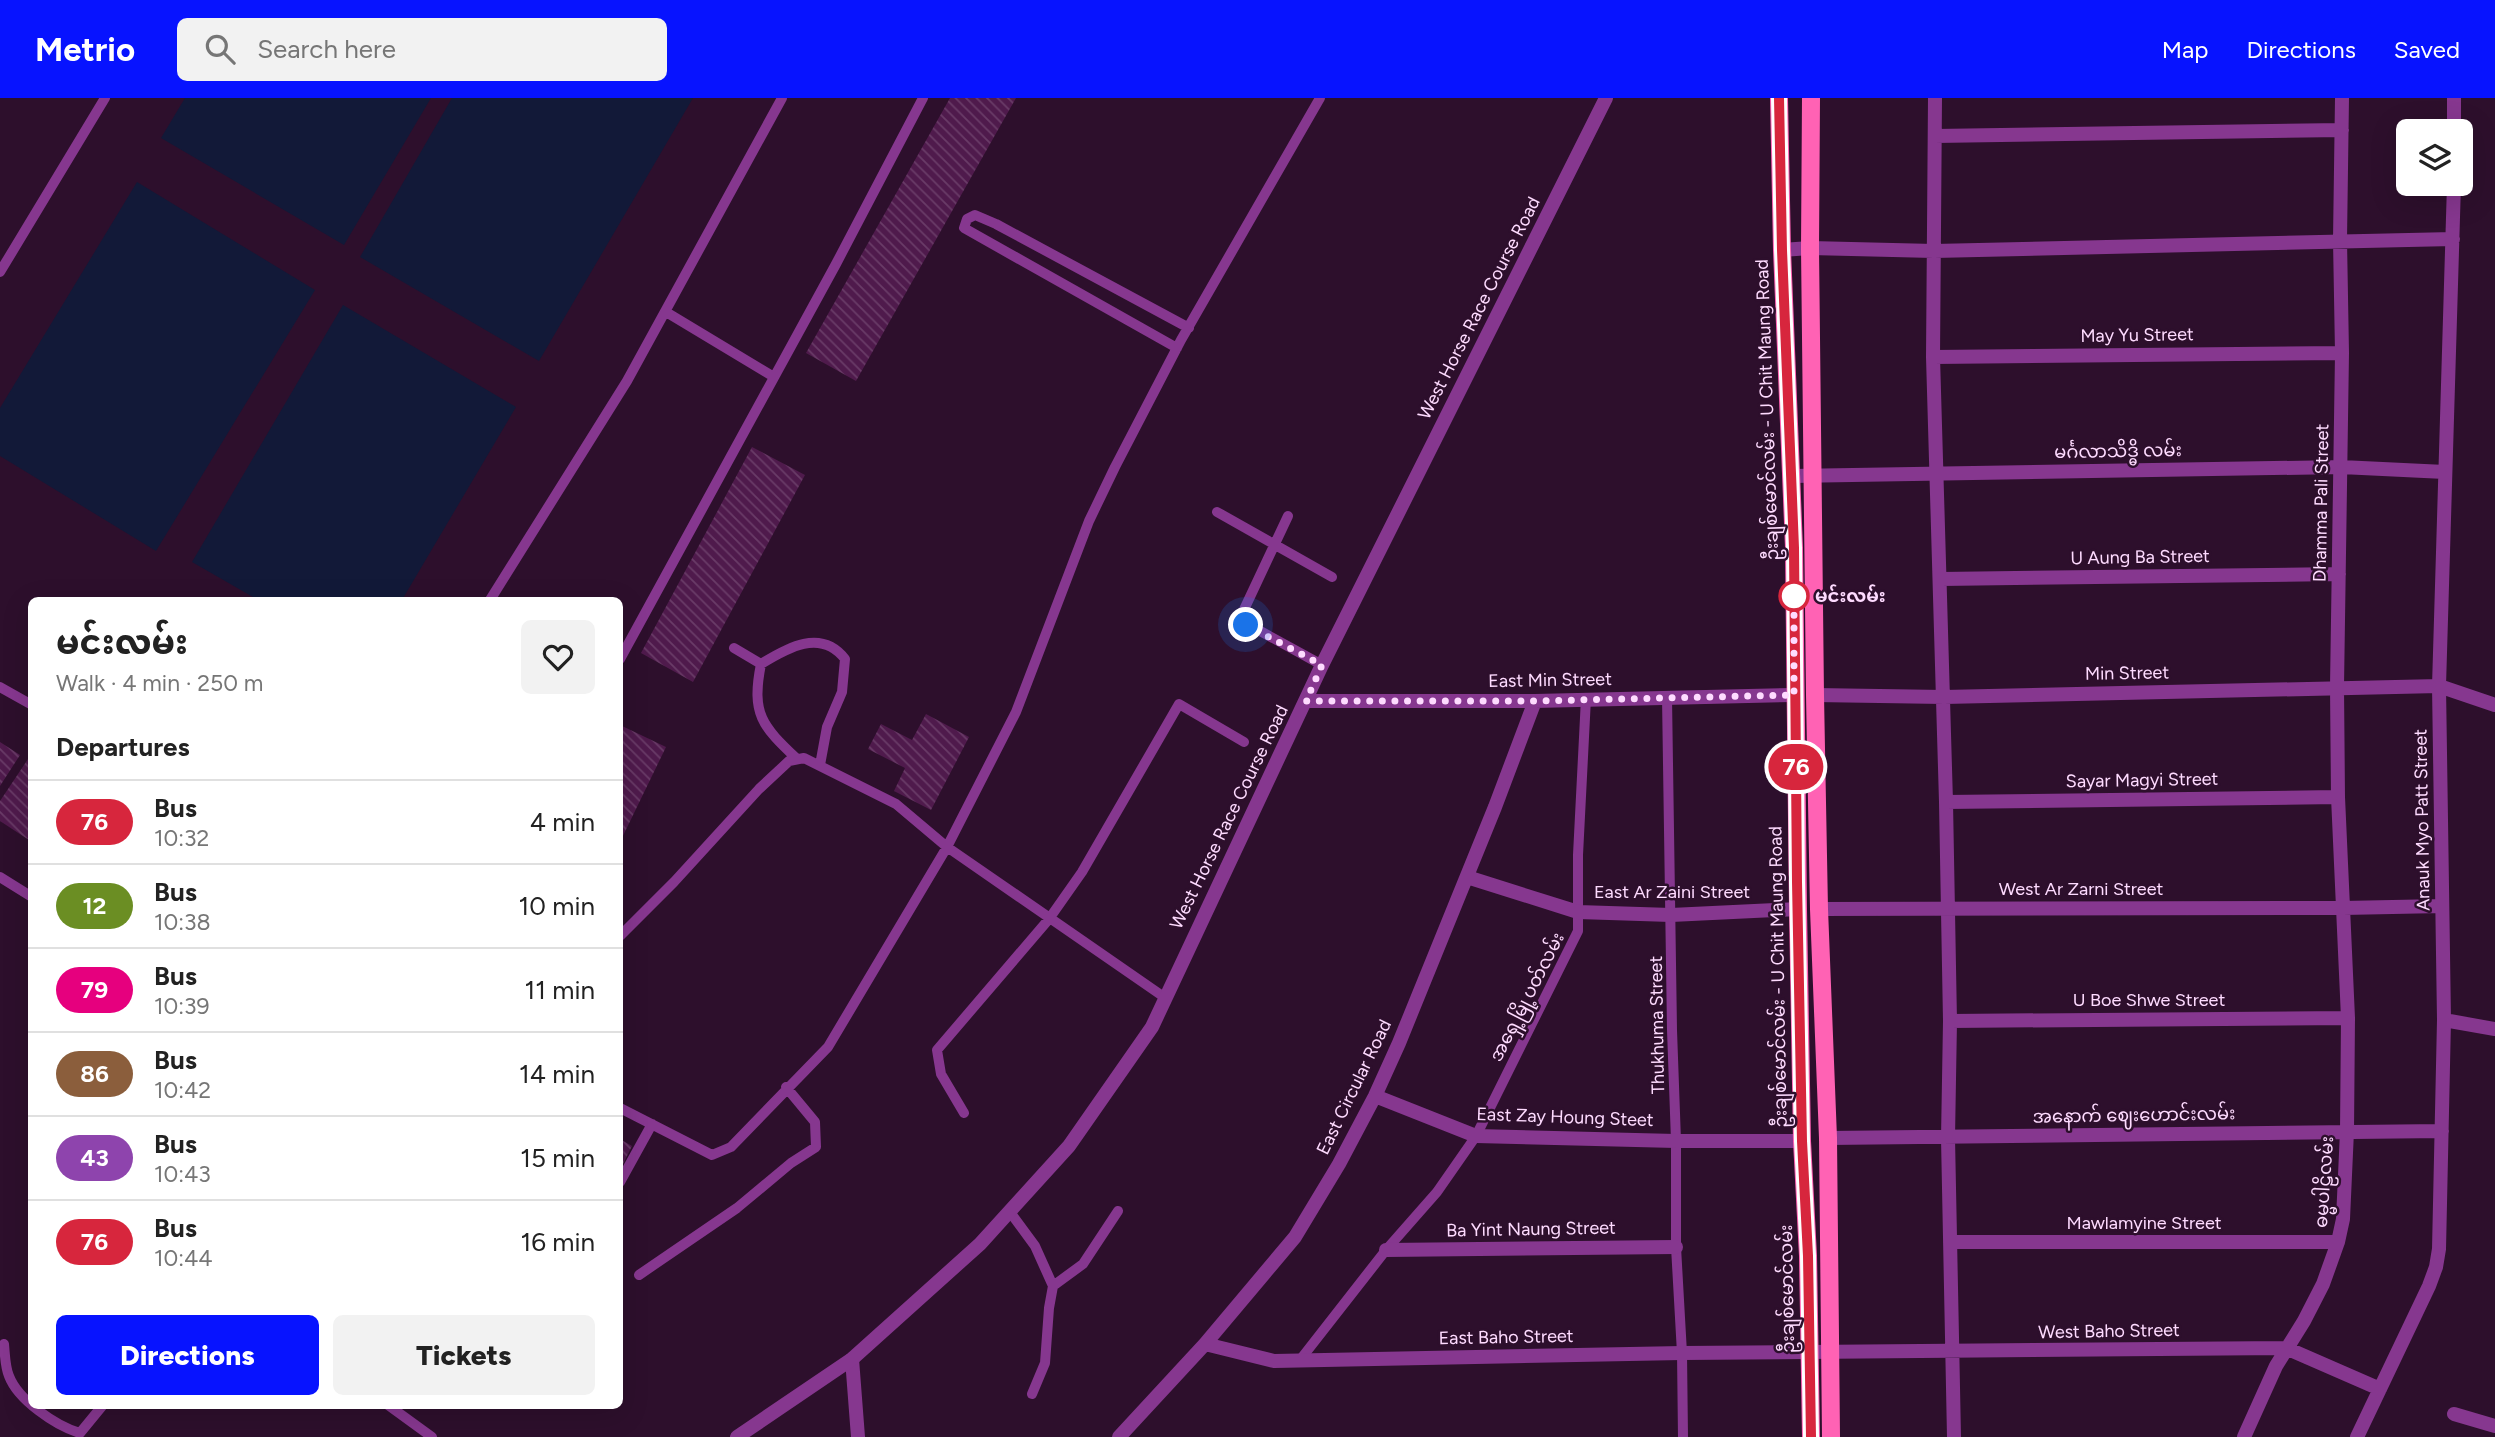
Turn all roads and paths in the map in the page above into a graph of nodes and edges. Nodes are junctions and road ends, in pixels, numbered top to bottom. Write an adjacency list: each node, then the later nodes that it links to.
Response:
1 (106, 98): 20 (lane)
2 (782, 98): 21 (lane)
3 (923, 98): 26 (lane)
4 (1320, 98): 22 (lane)
5 (1606, 98): 42 (street, West Horse Race Course Road)
6 (1779, 98): 18 (main road, ဦးချစ်မောင်လမ်း - U Chit Maung Road)
7 (1811, 98): 17 (main road)
8 (1935, 98): 13 (street)
9 (2342, 98): 12 (street, Dhamma Pali Street)
10 (2454, 98): 11 (street)
11 (2454, 119)
12 (2342, 130): 13 (street); 16 (street, Dhamma Pali Street)
13 (1935, 136): 19 (street)
14 (2454, 196): 15 (street, Anauk Myo Patt Street)
15 (2453, 239): 16 (street); 28 (street, Anauk Myo Patt Street)
16 (2340, 240): 19 (street); 24 (street, Dhamma Pali Street)
17 (1810, 248): 18 (street); 19 (street); 30 (main road)
18 (1782, 250): 31 (main road, ဦးချစ်မောင်လမ်း - U Chit Maung Road)
19 (1934, 251): 25 (street)
20 (0, 272)
21 (666, 312): 26 (lane); 38 (lane)
22 (1189, 328): 23 (lane); 23 (lane)
23 (1177, 348): 60 (lane)
24 (2342, 353): 25 (street, May Yu Street); 27 (street, Dhamma Pali Street)
25 (1933, 357): 29 (street)
26 (774, 377): 40 (lane)
27 (2341, 467): 28 (street, မင်္ဂလာသိဒ္ဓိ လမ်း); 29 (street, မင်္ဂလာသိဒ္ဓိ လမ်း); 35 (street, Dhamma Pali Street)
28 (2445, 472): 43 (street, Anauk Myo Patt Street)
29 (1938, 474): 30 (street, မင်္ဂလာသိဒ္ဓိ လမ်း); 37 (street)
30 (1813, 475): 31 (street, မင်္ဂလာသိဒ္ဓိ လမ်း); 47 (main road)
31 (1792, 476): 46 (main road, ဦးချစ်မောင်လမ်း - U Chit Maung Road)
32 (1217, 512): 34 (lane)
33 (1287, 516): 34 (lane)
34 (1273, 544): 36 (lane); 42 (lane)
35 (2339, 574): 37 (street, U Aung Ba Street); 45 (street, Dhamma Pali Street)
36 (1332, 577)
37 (1941, 579): 49 (street)
38 (492, 597)
39 (734, 648): 41 (lane)
40 (623, 654)
41 (761, 664): 56 (lane); 57 (lane)
42 (1322, 665): 51 (street, West Horse Race Course Road)
43 (2439, 686): 45 (street, Min Street); 54 (street, Min Street); 64 (street, Anauk Myo Patt Street)
44 (0, 687): 53 (lane)
45 (2337, 687): 49 (street, Min Street); 58 (street, Dhamma Pali Street)
46 (1794, 695): 48 (street, East Min Street); 66 (main road, ဦးချစ်မောင်လမ်း - U Chit Maung Road)
47 (1815, 695): 49 (street, Min Street); 67 (main road)
48 (1667, 697): 50 (street, East Min Street); 70 (lane, Thukhuma Street)
49 (1944, 697): 59 (street)
50 (1586, 698): 52 (street, East Min Street); 69 (lane, အရှေ့မြို့ပတ်လမ်း)
51 (1306, 701): 52 (street, East Min Street); 73 (street, West Horse Race Course Road)
52 (1535, 701): 62 (street, East Circular Road)
53 (28, 703)
54 (2495, 705)
55 (1244, 742): 71 (lane)
56 (797, 759): 57 (lane); 72 (lane)
57 (820, 765): 60 (lane)
58 (2338, 797): 59 (street, Sayar Magyi Street); 65 (street, Dhamma Pali Street)
59 (1946, 802): 68 (street)
60 (947, 847): 71 (lane); 78 (lane)
61 (0, 877): 63 (lane)
62 (1467, 877): 69 (street, East Ar Zaini Street); 79 (street, East Circular Road)
63 (28, 894)
64 (2442, 906): 65 (street, West Ar Zarni Street); 75 (street, Anauk Myo Patt Street)
65 (2343, 908): 68 (street, West Ar Zarni Street); 74 (street, ဓမ္မပါဠိလမ်း)
66 (1798, 909): 70 (street, East Ar Zaini Street); 89 (main road, ဦးချစ်မောင်လမ်း - U Chit Maung Road)
67 (1819, 909): 68 (street, West Ar Zarni Street); 86 (main road)
68 (1947, 909): 76 (street)
69 (1578, 912): 70 (street, East Ar Zaini Street); 85 (lane, အရှေ့မြို့ပတ်လမ်း)
70 (1671, 915): 88 (lane, Thukhuma Street)
71 (1049, 919): 73 (lane); 81 (lane)
72 (623, 933)
73 (1164, 997): 92 (street, West Horse Race Course Road)
74 (2348, 1018): 76 (street, U Boe Shwe Street); 83 (street, ဓမ္မပါဠိလမ်း)
75 (2444, 1020): 77 (street); 84 (street, Anauk Myo Patt Street)
76 (1950, 1021): 87 (street)
77 (2495, 1029)
78 (786, 1087): 82 (lane); 97 (lane)
79 (1375, 1096): 85 (street, East Zay Houng Steet); 100 (street, East Circular Road)
80 (623, 1110): 82 (lane)
81 (964, 1113)
82 (652, 1124): 90 (lane)
83 (2347, 1131): 84 (street, အနောက် ဈေးဟောင်းလမ်း); 87 (street, အနောက် ဈေးဟောင်းလမ်း); 94 (street, ဓမ္မပါဠိလမ်း)
84 (2442, 1131): 108 (street, Anauk Myo Patt Street)
85 (1476, 1136): 88 (street, East Zay Houng Steet); 96 (lane, အရှေ့မြို့ပတ်လမ်း)
86 (1828, 1138): 87 (street, အနောက် ဈေးဟောင်းလမ်း); 105 (main road)
87 (1948, 1138): 93 (street)
88 (1676, 1141): 89 (street, East Zay Houng Steet); 95 (lane, Thukhuma Street)
89 (1802, 1141): 103 (main road, ဦးချစ်မောင်လမ်း)
90 (623, 1177)
91 (1118, 1211): 98 (lane)
92 (1010, 1212): 98 (lane); 106 (street, West Horse Race Course Road)
93 (1950, 1242): 94 (street, Mawlamyine Street); 104 (street)
94 (2338, 1242): 101 (street, ဓမ္မပါဠိလမ်း)
95 (1676, 1247): 96 (street, Ba Yint Naung Street); 102 (lane, Thukhuma Street)
96 (1386, 1250): 107 (lane, အရှေ့မြို့ပတ်လမ်း)
97 (639, 1275)
98 (1053, 1286): 109 (lane)
99 (4, 1344): 110 (lane)
100 (1205, 1344): 107 (street, East Baho Street); 116 (street, East Circular Road)
101 (2286, 1348): 104 (street, West Baho Street); 108 (street, West Baho Street); 124 (street, ဓမ္မပါဠိလမ်း)
102 (1682, 1353): 103 (street, East Baho Street); 107 (street, East Baho Street); 120 (lane, Thukhuma Street)
103 (1809, 1353): 105 (street, East Baho Street); 121 (main road, ဦးချစ်မောင်လမ်း)
104 (1951, 1353): 105 (street, West Baho Street); 123 (street)
105 (1831, 1354): 122 (main road)
106 (852, 1359): 118 (street, West Horse Race Course Road); 119 (street)
107 (1300, 1360)
108 (2380, 1389): 125 (street, Anauk Myo Patt Street)
109 (1032, 1394)
110 (28, 1402)
111 (35, 1409): 112 (lane)
112 (100, 1409)
113 (394, 1409): 117 (lane)
114 (2454, 1414): 115 (street)
115 (2495, 1426)
116 (1129, 1433)
117 (432, 1437)
118 (737, 1437)
119 (858, 1437)
120 (1683, 1437)
121 (1811, 1437)
122 (1831, 1437)
123 (1954, 1437)
124 (2244, 1437)
125 (2357, 1437)

